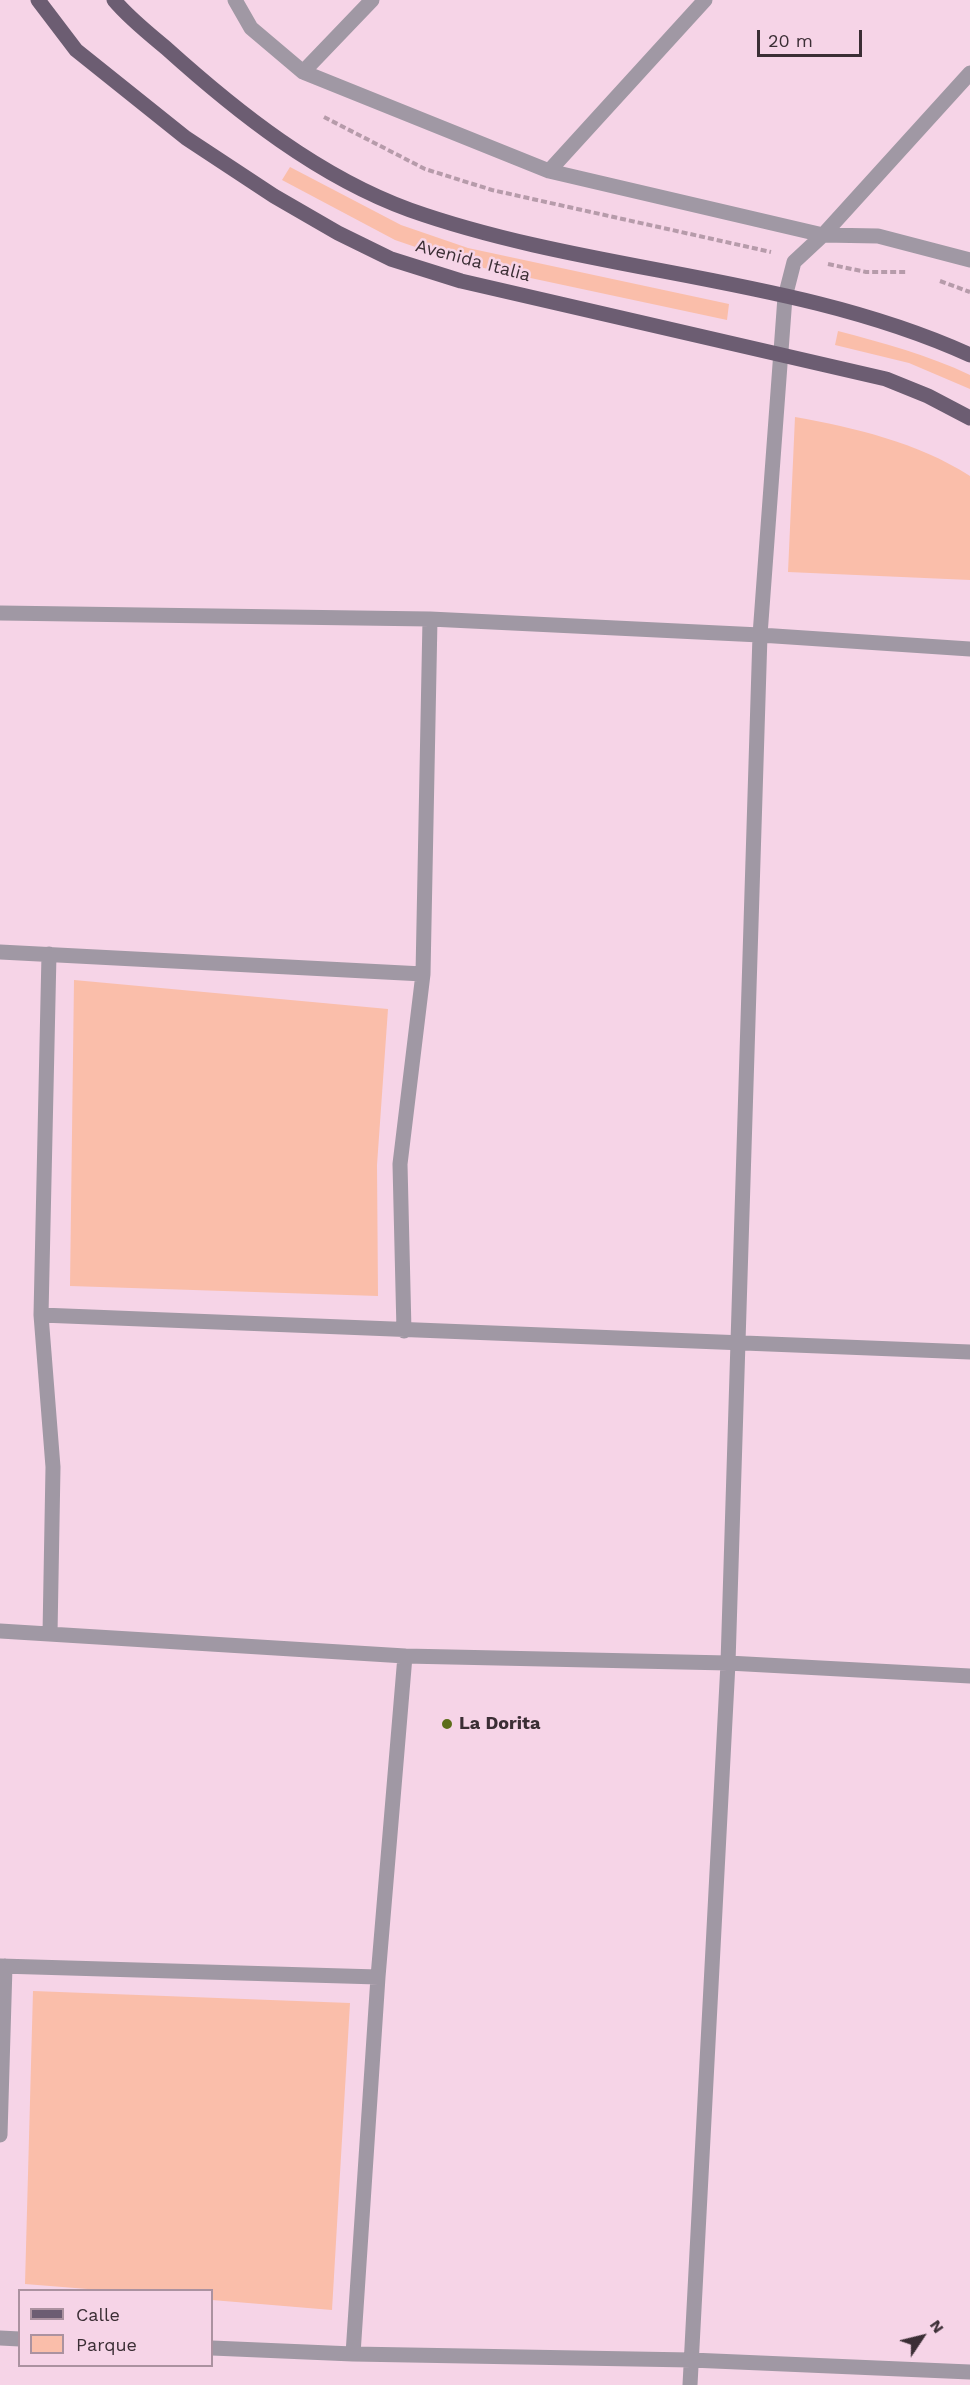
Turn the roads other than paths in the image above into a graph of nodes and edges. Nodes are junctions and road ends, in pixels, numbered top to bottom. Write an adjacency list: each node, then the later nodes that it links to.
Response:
1 (38, 0): 12 (main road, Avenida Italia)
2 (235, 0): 6 (street)
3 (372, 0): 6 (street)
4 (705, 0): 8 (street)
5 (116, 3): 11 (main road, Avenida Italia)
6 (303, 72): 8 (street)
7 (970, 73): 9 (street)
8 (549, 171): 9 (street)
9 (823, 235): 10 (street); 11 (street)
10 (970, 260)
11 (785, 297): 12 (street); 13 (main road, Avenida Italia)
12 (781, 354): 14 (main road, Avenida Italia); 17 (street)
13 (970, 354)
14 (970, 418)
15 (0, 613): 16 (street)
16 (430, 619): 17 (street); 21 (street)
17 (760, 635): 18 (street); 24 (street)
18 (970, 649)
19 (0, 952): 20 (street)
20 (49, 954): 21 (street); 22 (street)
21 (423, 974): 23 (street)
22 (42, 1315): 23 (street); 27 (street)
23 (404, 1331): 24 (street)
24 (737, 1342): 25 (street); 29 (street)
25 (970, 1352)
26 (0, 1631): 27 (street)
27 (50, 1634): 28 (street)
28 (405, 1656): 29 (street); 32 (street)
29 (728, 1663): 30 (street); 38 (street)
30 (970, 1676)
31 (3, 1966): 32 (street); 33 (street)
32 (378, 1977): 37 (street)
33 (0, 2135)
34 (0, 2338): 35 (street)
35 (18, 2339)
36 (213, 2348): 37 (street)
37 (353, 2354): 38 (street)
38 (691, 2360): 39 (street); 40 (street)
39 (970, 2373)
40 (690, 2385)

